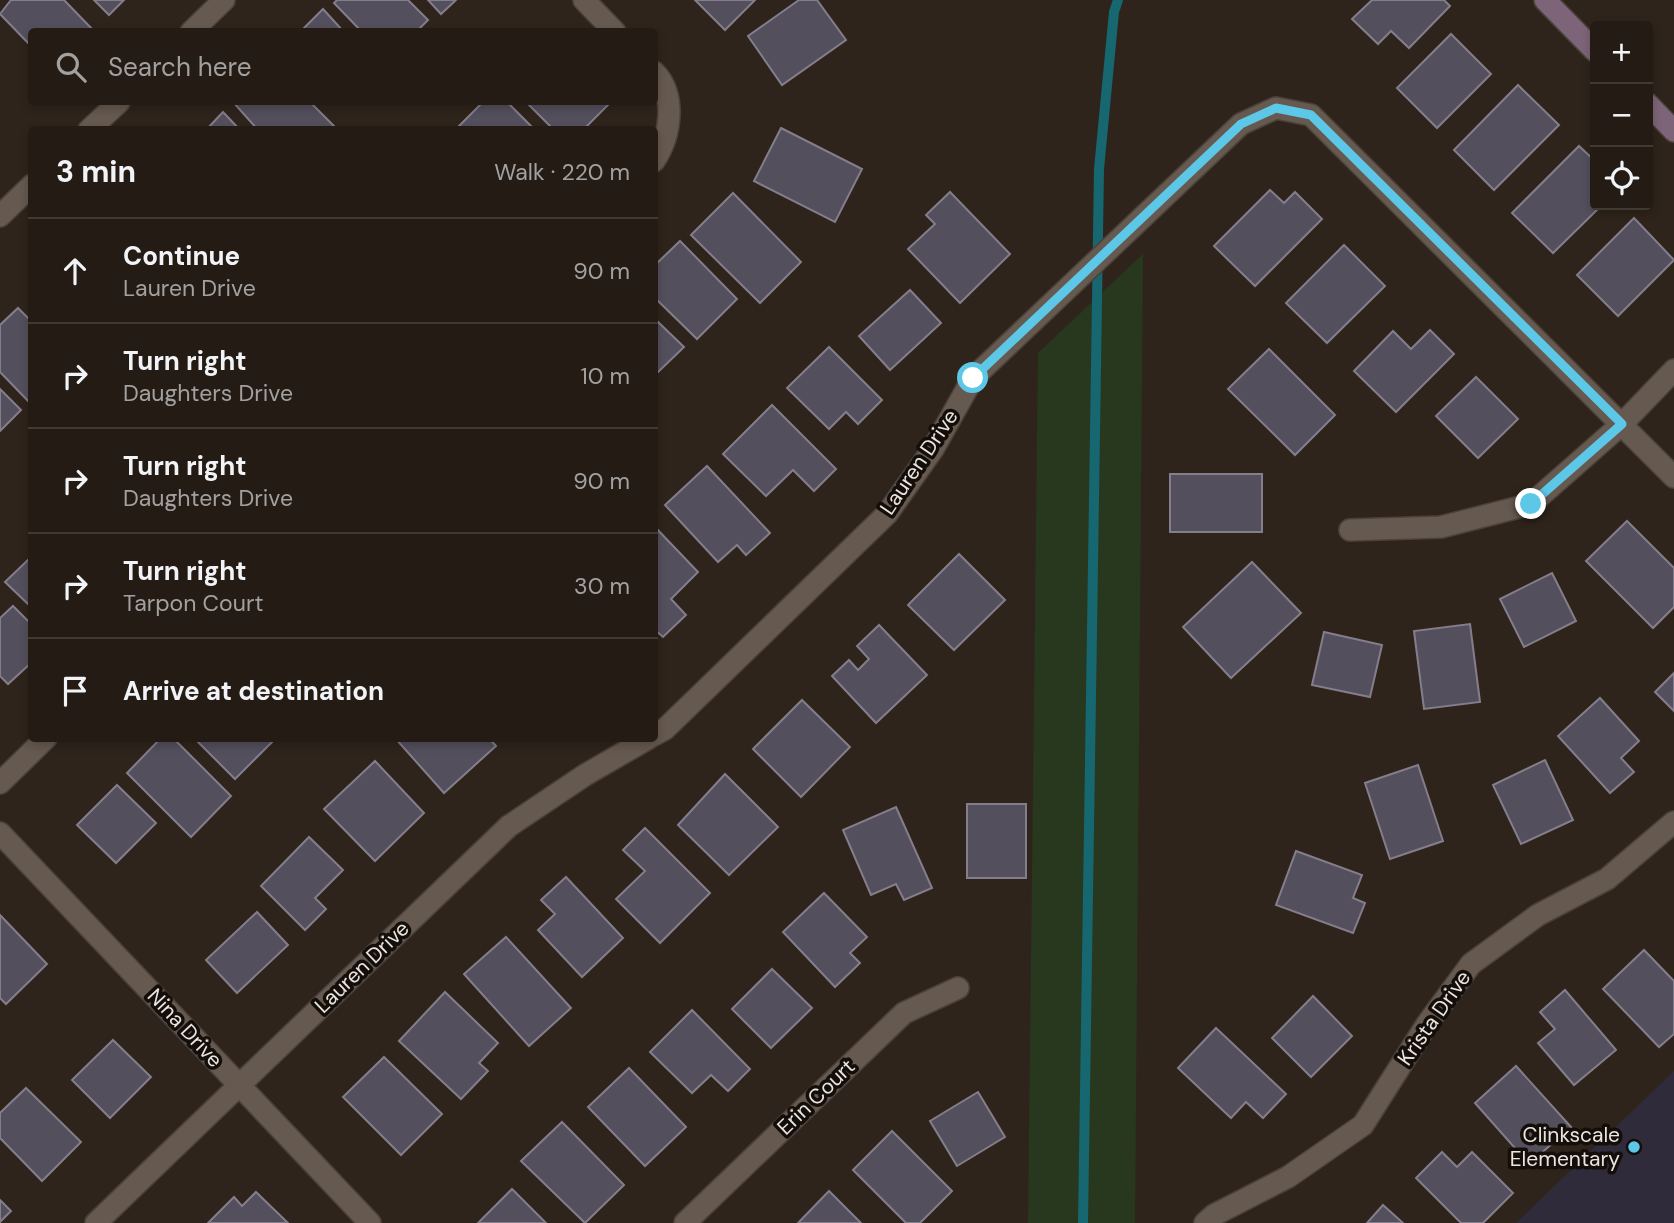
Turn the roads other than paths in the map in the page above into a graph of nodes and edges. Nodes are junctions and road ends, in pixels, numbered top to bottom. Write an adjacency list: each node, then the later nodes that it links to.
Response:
1 (224, 0): 4 (street)
2 (584, 0): 5 (street)
3 (1545, 0): 6 (main road)
4 (195, 28)
5 (611, 28)
6 (1590, 46)
7 (658, 76): 12 (street)
8 (115, 105): 10 (street)
9 (1653, 109): 11 (main road)
10 (93, 126)
11 (1674, 131)
12 (658, 151)
13 (28, 189): 14 (street)
14 (0, 216)
15 (1674, 370): 16 (street)
16 (1622, 424): 17 (street); 18 (street); 19 (street, Lauren Drive)
17 (1674, 477)
18 (1350, 530)
19 (658, 733)
20 (42, 742): 22 (street)
21 (642, 742): 26 (street, Lauren Drive)
22 (0, 783)
23 (1674, 822): 30 (street, Krista Drive)
24 (0, 833): 26 (street, Nina Drive)
25 (958, 988): 29 (street, Erin Court)
26 (239, 1086): 27 (street, Lauren Drive); 28 (street, Nina Drive)
27 (96, 1223)
28 (370, 1223)
29 (685, 1223)
30 (1205, 1223)

